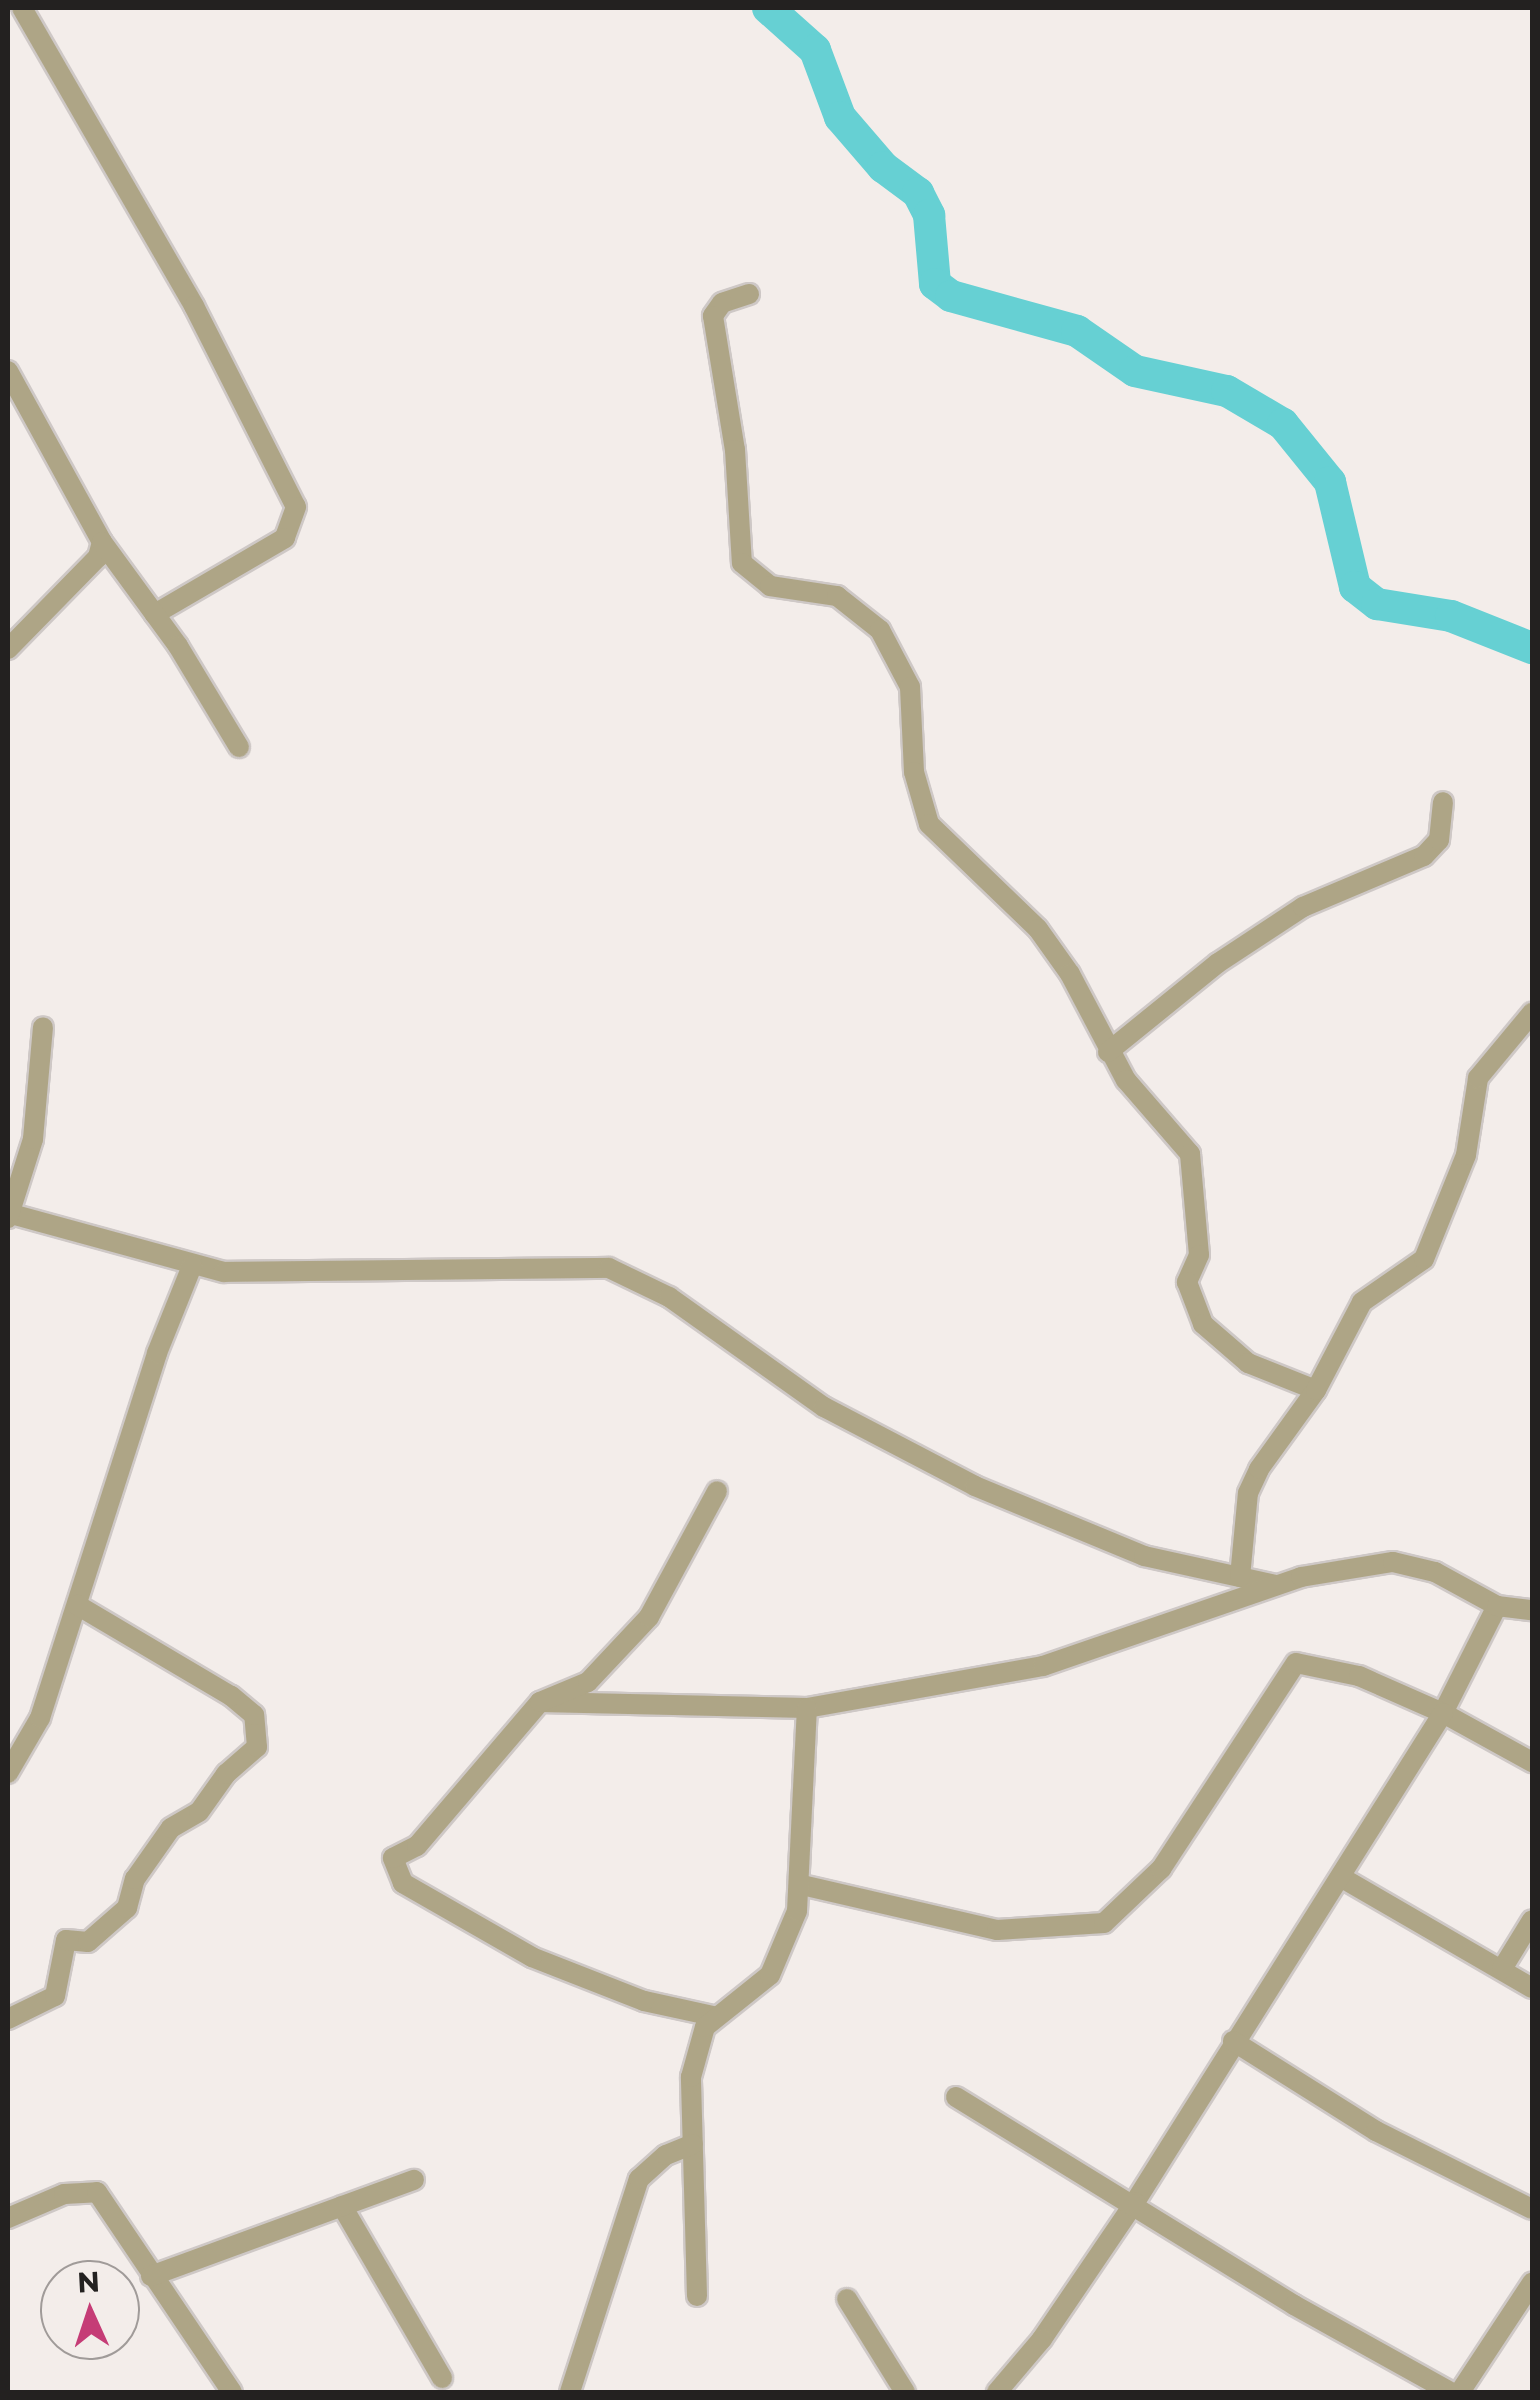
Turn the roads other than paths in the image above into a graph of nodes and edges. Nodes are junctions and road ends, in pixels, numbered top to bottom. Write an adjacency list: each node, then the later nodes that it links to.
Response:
1 (22, 8): 5 (street)
2 (749, 294): 11 (street)
3 (8, 370): 4 (street)
4 (102, 542): 5 (street); 6 (street)
5 (155, 614): 7 (street)
6 (8, 648)
7 (239, 748)
8 (1443, 802): 11 (street)
9 (1532, 1013): 14 (street)
10 (43, 1027): 12 (street)
11 (1108, 1052): 14 (street)
12 (8, 1215): 13 (street)
13 (192, 1266): 16 (street); 18 (street)
14 (1316, 1390): 16 (street)
15 (717, 1490): 21 (street)
16 (1240, 1577): 17 (street)
17 (1276, 1584): 19 (street); 22 (street)
18 (77, 1605): 25 (street); 32 (street)
19 (1498, 1606): 20 (street); 23 (street)
20 (1532, 1610)
21 (540, 1702): 22 (street); 31 (street)
22 (808, 1708): 27 (street)
23 (1442, 1714): 24 (street); 26 (street); 27 (street)
24 (1532, 1762)
25 (8, 1773)
26 (1344, 1880): 29 (street); 33 (street)
27 (802, 1885): 31 (street)
28 (1532, 1920): 29 (street)
29 (1502, 1968): 30 (street)
30 (1532, 1988)
31 (713, 2016): 35 (street)
32 (8, 2019)
33 (1232, 2041): 37 (street); 39 (street)
34 (956, 2097): 37 (street)
35 (694, 2144): 43 (street); 47 (street)
36 (414, 2180): 38 (street)
37 (1135, 2202): 49 (street); 50 (street)
38 (342, 2206): 41 (street); 45 (street)
39 (1532, 2209)
40 (8, 2218): 41 (street)
41 (151, 2276): 46 (street)
42 (1532, 2283): 51 (street)
43 (697, 2296)
44 (847, 2299): 48 (street)
45 (442, 2378)
46 (232, 2392)
47 (570, 2392)
48 (905, 2392)
49 (997, 2392)
50 (1450, 2392)
51 (1460, 2392)

